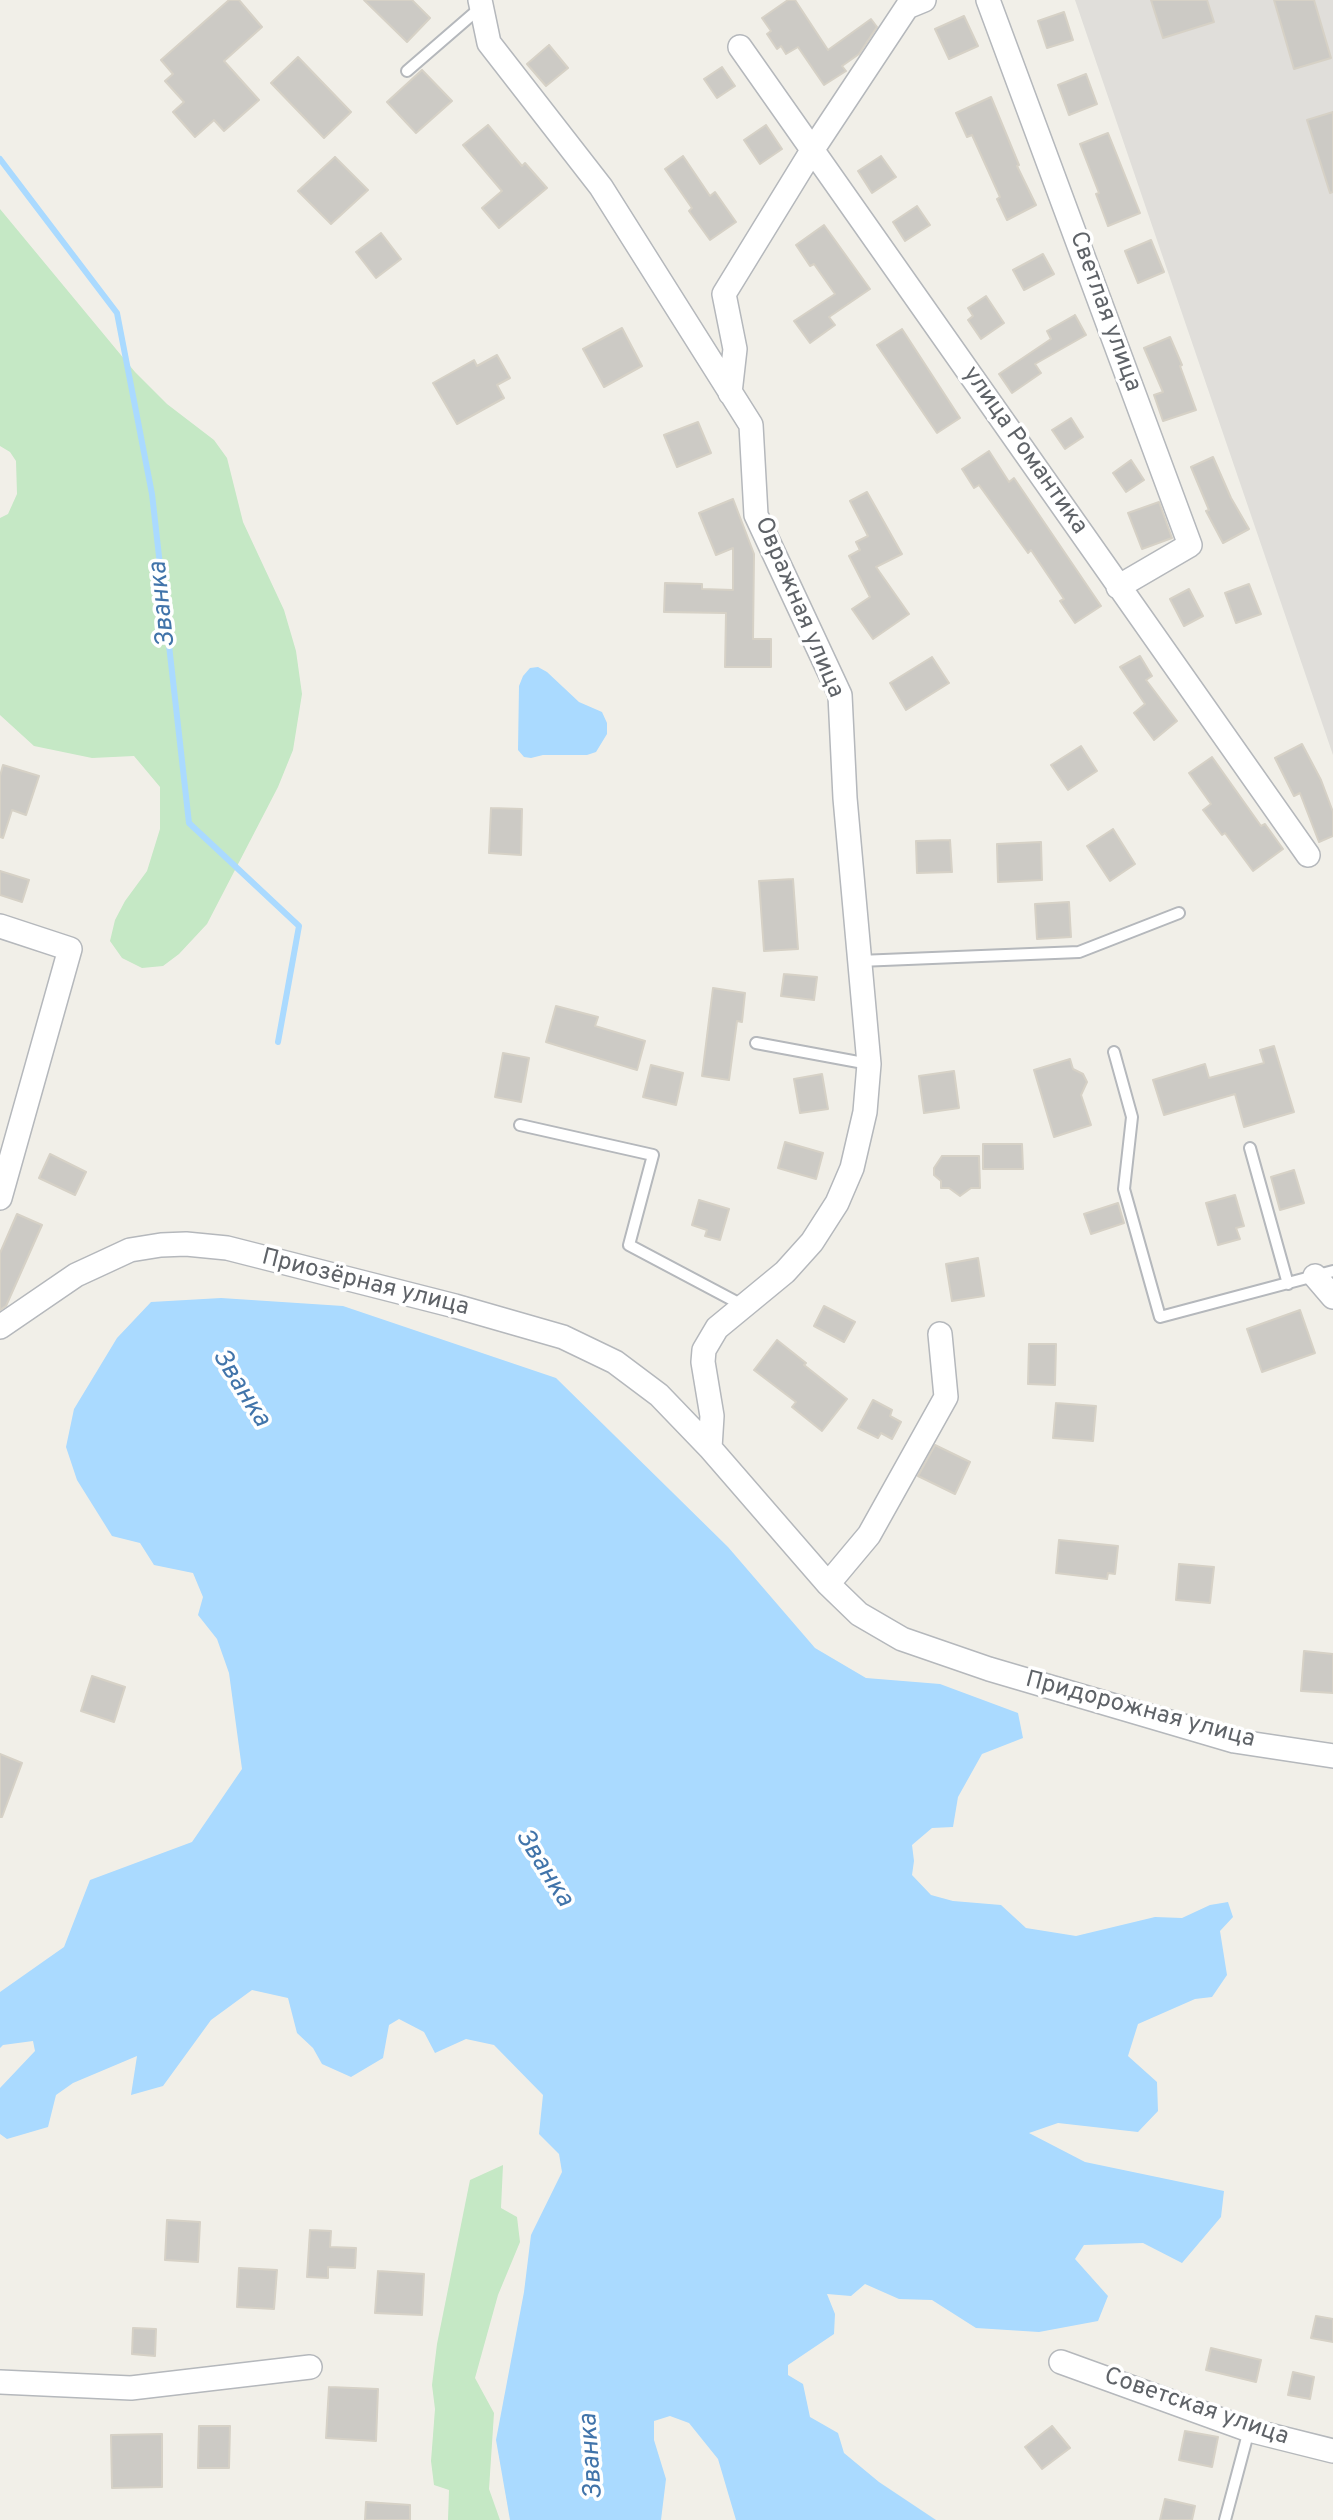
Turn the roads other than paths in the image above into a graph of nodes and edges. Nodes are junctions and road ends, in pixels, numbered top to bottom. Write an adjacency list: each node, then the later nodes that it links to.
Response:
1 (924, 0): 6 (street)
2 (988, 0): 8 (street, Светлая улица)
3 (480, 4): 5 (lane); 7 (street, Овражная улица)
4 (740, 47): 6 (street, улица Романтика)
5 (407, 71)
6 (813, 149): 7 (street); 8 (street, улица Романтика)
7 (730, 393): 12 (street, Овражная улица)
8 (1118, 587): 9 (street, улица Романтика)
9 (1308, 855)
10 (1179, 913): 12 (lane)
11 (0, 926): 18 (street)
12 (859, 961): 15 (street, Овражная улица)
13 (756, 1042): 15 (lane)
14 (1114, 1052): 20 (lane)
15 (869, 1064): 22 (street, Овражная улица)
16 (520, 1125): 22 (lane)
17 (1250, 1148): 20 (lane)
18 (0, 1198)
19 (1324, 1274): 20 (lane); 21 (street)
20 (1288, 1284)
21 (1333, 1297)
22 (744, 1306): 25 (street, Овражная улица)
23 (0, 1327): 25 (street, Приозёрная улица)
24 (940, 1334): 26 (street)
25 (710, 1448): 26 (street, Приозёрная улица)
26 (828, 1584): 27 (street, Придорожная улица)
27 (1333, 1756)
28 (1061, 2362): 31 (street, Советская улица)
29 (310, 2367): 30 (street)
30 (0, 2382)
31 (1249, 2430): 32 (street, Советская улица); 33 (lane)
32 (1333, 2451)
33 (1225, 2520)

